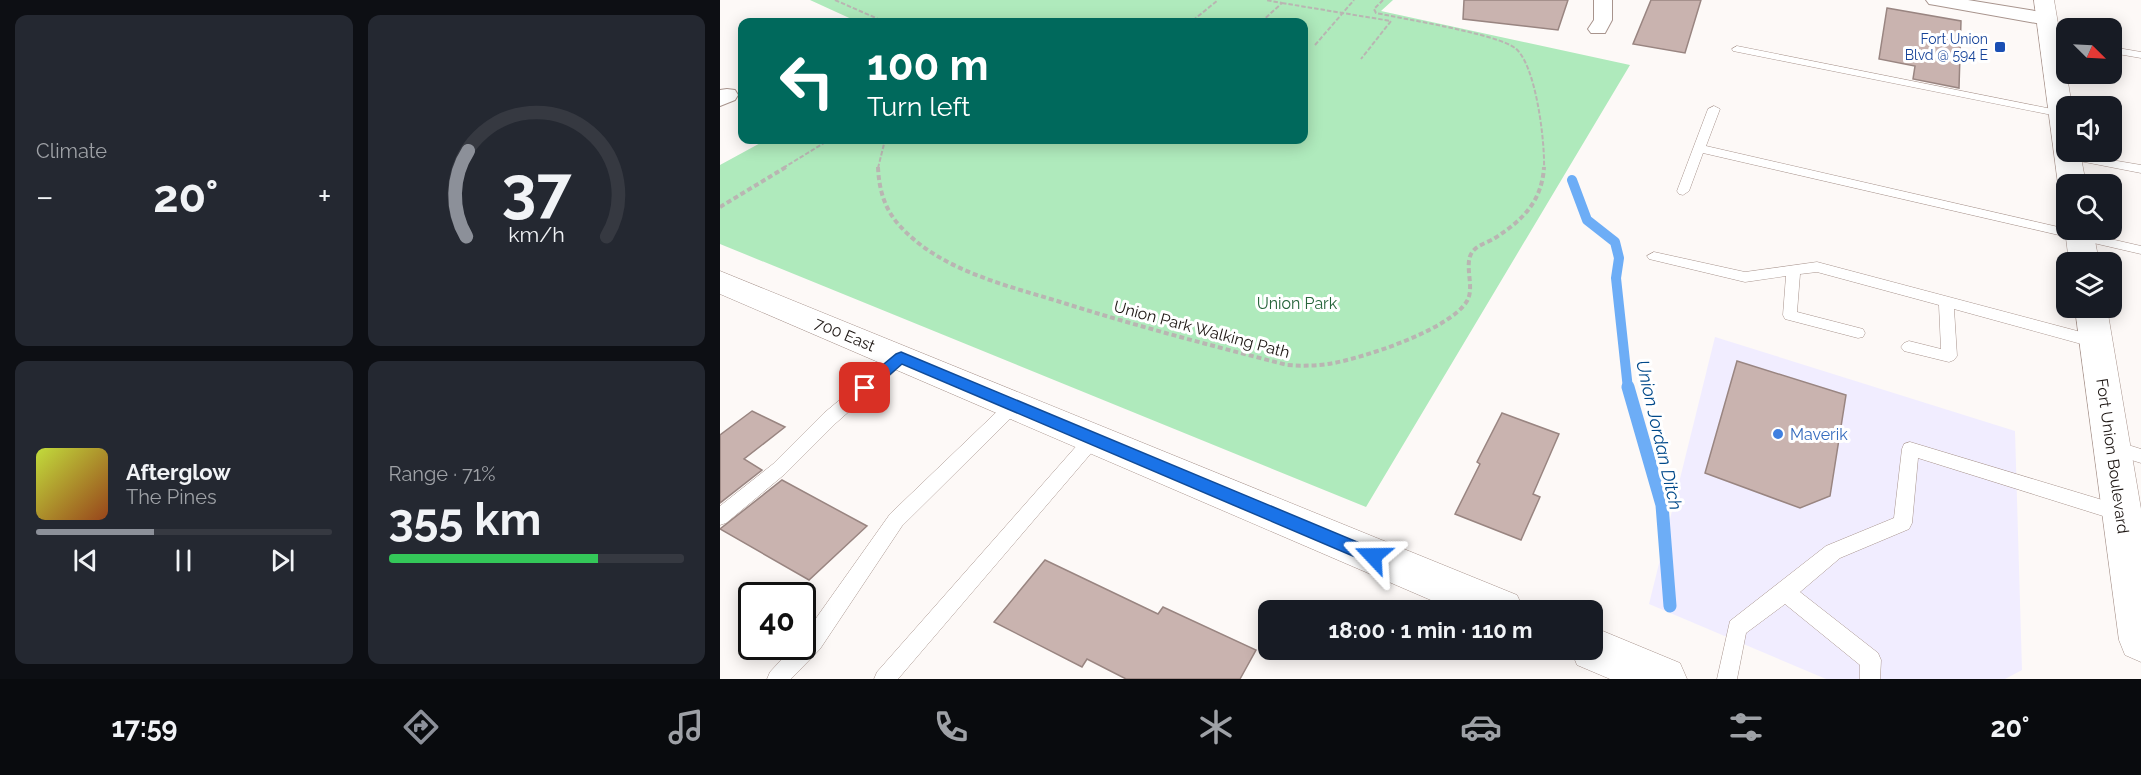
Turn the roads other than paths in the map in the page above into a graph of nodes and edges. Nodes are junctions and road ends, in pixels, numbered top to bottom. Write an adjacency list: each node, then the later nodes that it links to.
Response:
1 (1603, 0): 4 (street)
2 (1935, 0): 3 (street)
3 (2052, 25): 8 (street)
4 (1598, 29)
5 (1737, 49): 10 (lane)
6 (2122, 52): 7 (lane)
7 (2141, 55)
8 (2060, 96)
9 (1714, 109): 11 (lane)
10 (2056, 113)
11 (1699, 148): 14 (lane); 15 (lane)
12 (2111, 162): 13 (lane)
13 (2141, 169)
14 (1683, 191)
15 (2081, 243): 16 (lane)
16 (2141, 250)
17 (1654, 256): 18 (lane)
18 (1793, 271): 20 (lane); 22 (lane)
19 (720, 282): 25 (street, 700 East)
20 (1947, 303): 23 (lane); 24 (lane)
21 (2092, 318): 23 (street, Fort Union Boulevard)
22 (1858, 333)
23 (2096, 342): 28 (street, Fort Union Boulevard)
24 (1910, 347)
25 (901, 357): 26 (street, 700 East); 30 (lane)
26 (1014, 405): 27 (street, 700 East); 34 (lane)
27 (1094, 439): 32 (street, 700 East); 35 (lane)
28 (2126, 451): 29 (street, Fort Union Boulevard)
29 (2122, 514): 31 (lane); 33 (street, Fort Union Boulevard)
30 (720, 517)
31 (1785, 592): 36 (lane); 37 (lane)
32 (1478, 600)
33 (2141, 640)
34 (777, 679)
35 (884, 679)
36 (1727, 679)
37 (1870, 679)

